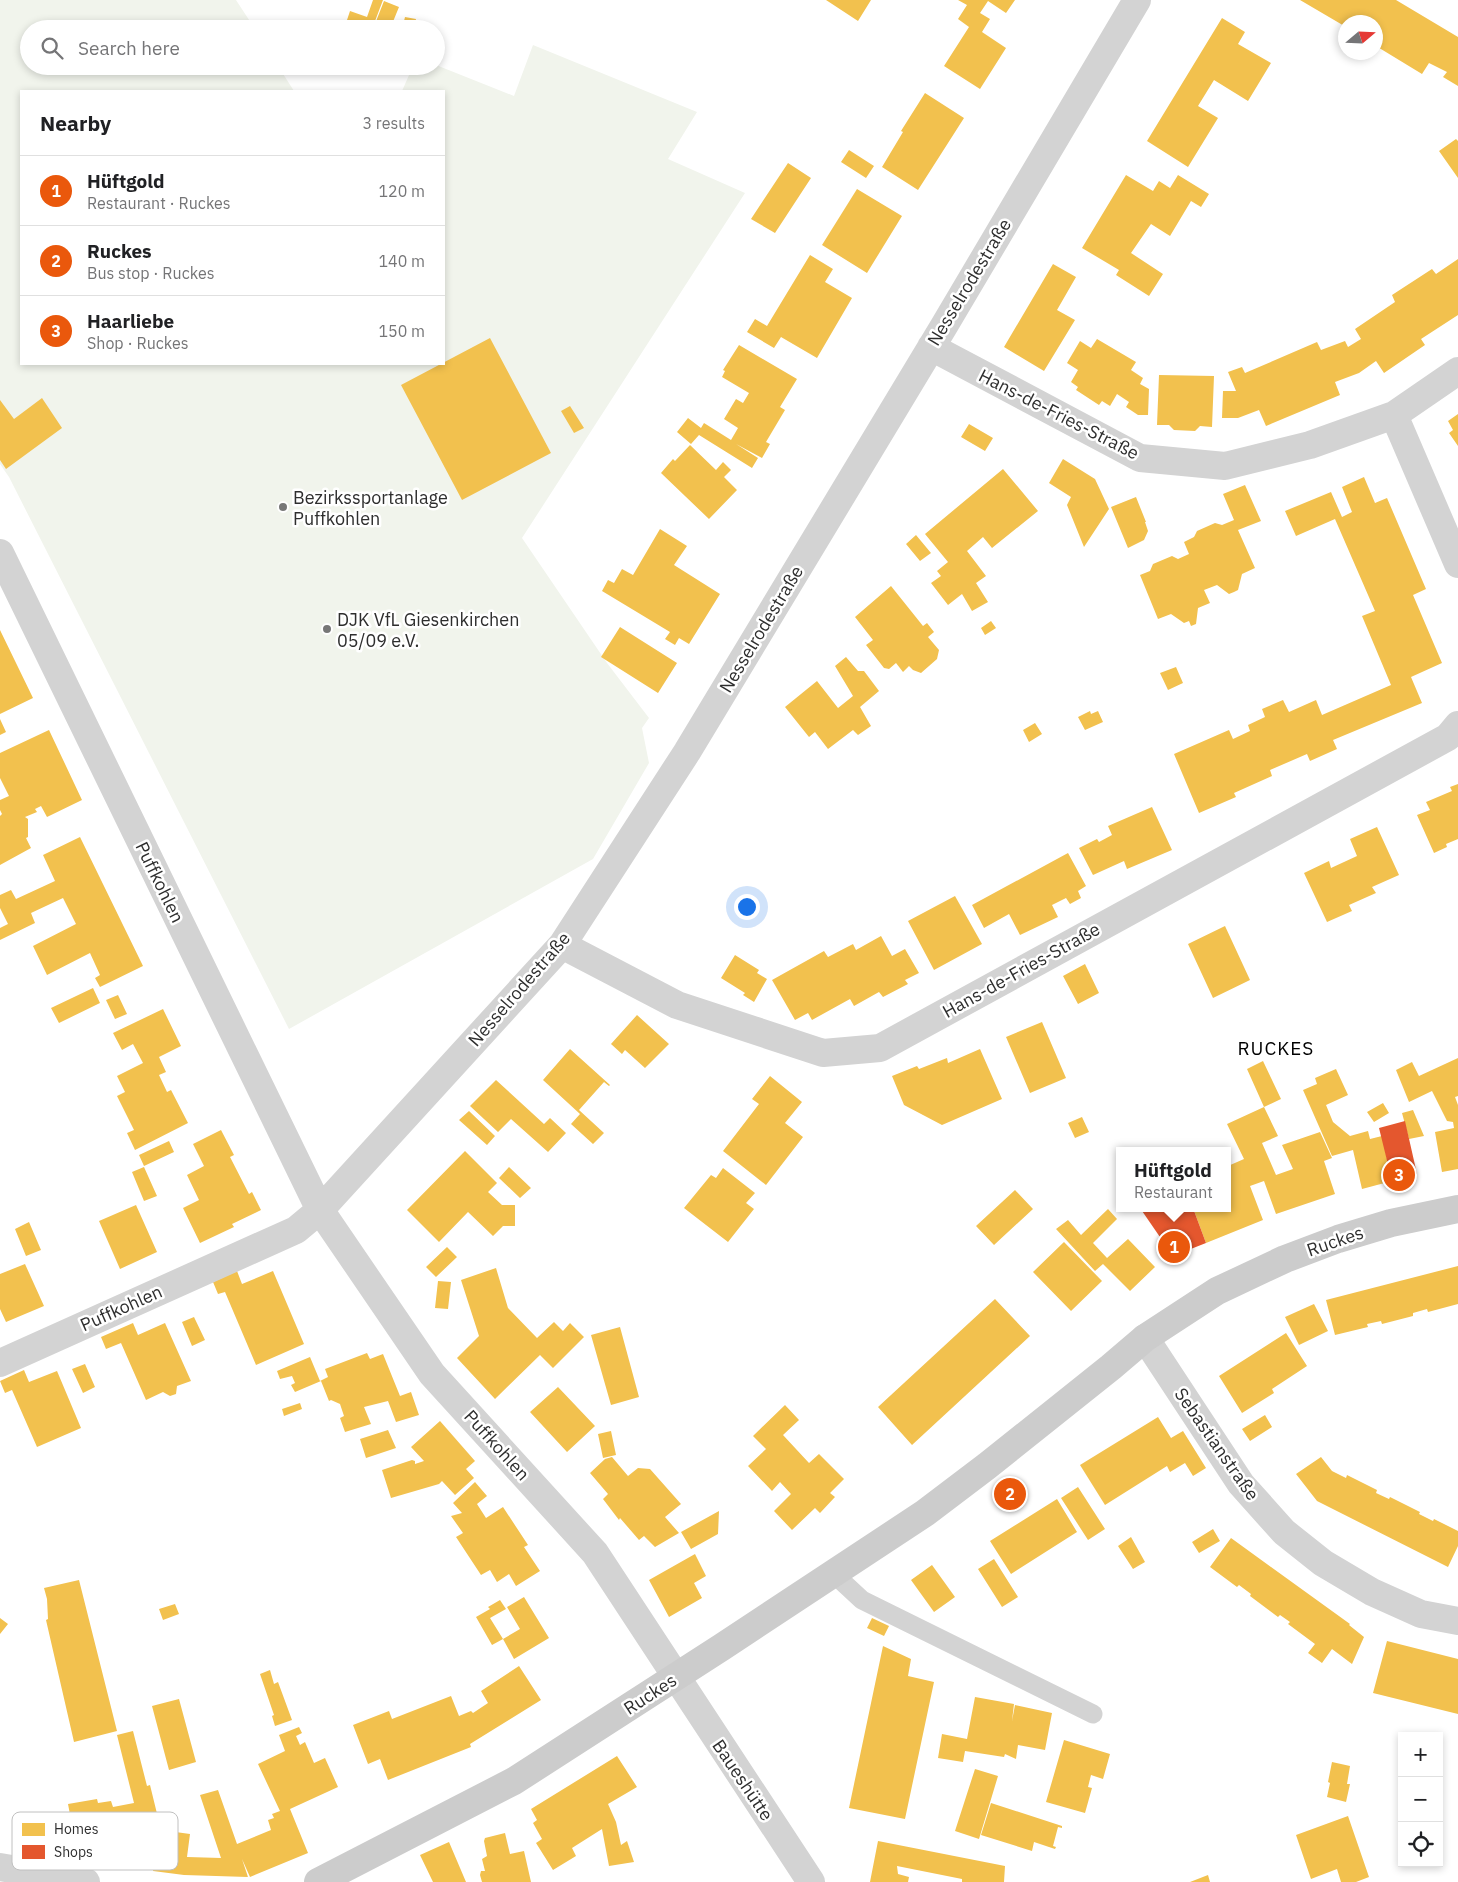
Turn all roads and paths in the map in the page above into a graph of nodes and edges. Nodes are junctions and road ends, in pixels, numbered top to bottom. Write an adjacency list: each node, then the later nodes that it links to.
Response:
1 (1137, 0): 2 (street, Nesselrodestraße)
2 (930, 347): 4 (street, Hans-de-Fries-Straße); 8 (street, Nesselrodestraße)
3 (1458, 371): 4 (street, Hans-de-Fries-Straße)
4 (1394, 415): 6 (street)
5 (0, 553): 10 (street, Puffkohlen)
6 (1458, 564)
7 (1458, 725): 8 (street, Hans-de-Fries-Straße)
8 (562, 945): 10 (street, Nesselrodestraße)
9 (1458, 1209): 11 (main road, Ruckes)
10 (320, 1210): 12 (street, Puffkohlen); 15 (street, Puffkohlen)
11 (1145, 1338): 13 (main road, Ruckes); 14 (street, Sebastianstraße)
12 (0, 1363)
13 (834, 1574): 15 (main road, Ruckes); 16 (lane)
14 (1458, 1621)
15 (676, 1678): 19 (main road, Ruckes); 20 (street, Baueshütte)
16 (1093, 1714)
17 (17, 1870): 18 (street)
18 (86, 1882)
19 (318, 1882)
20 (811, 1882)

